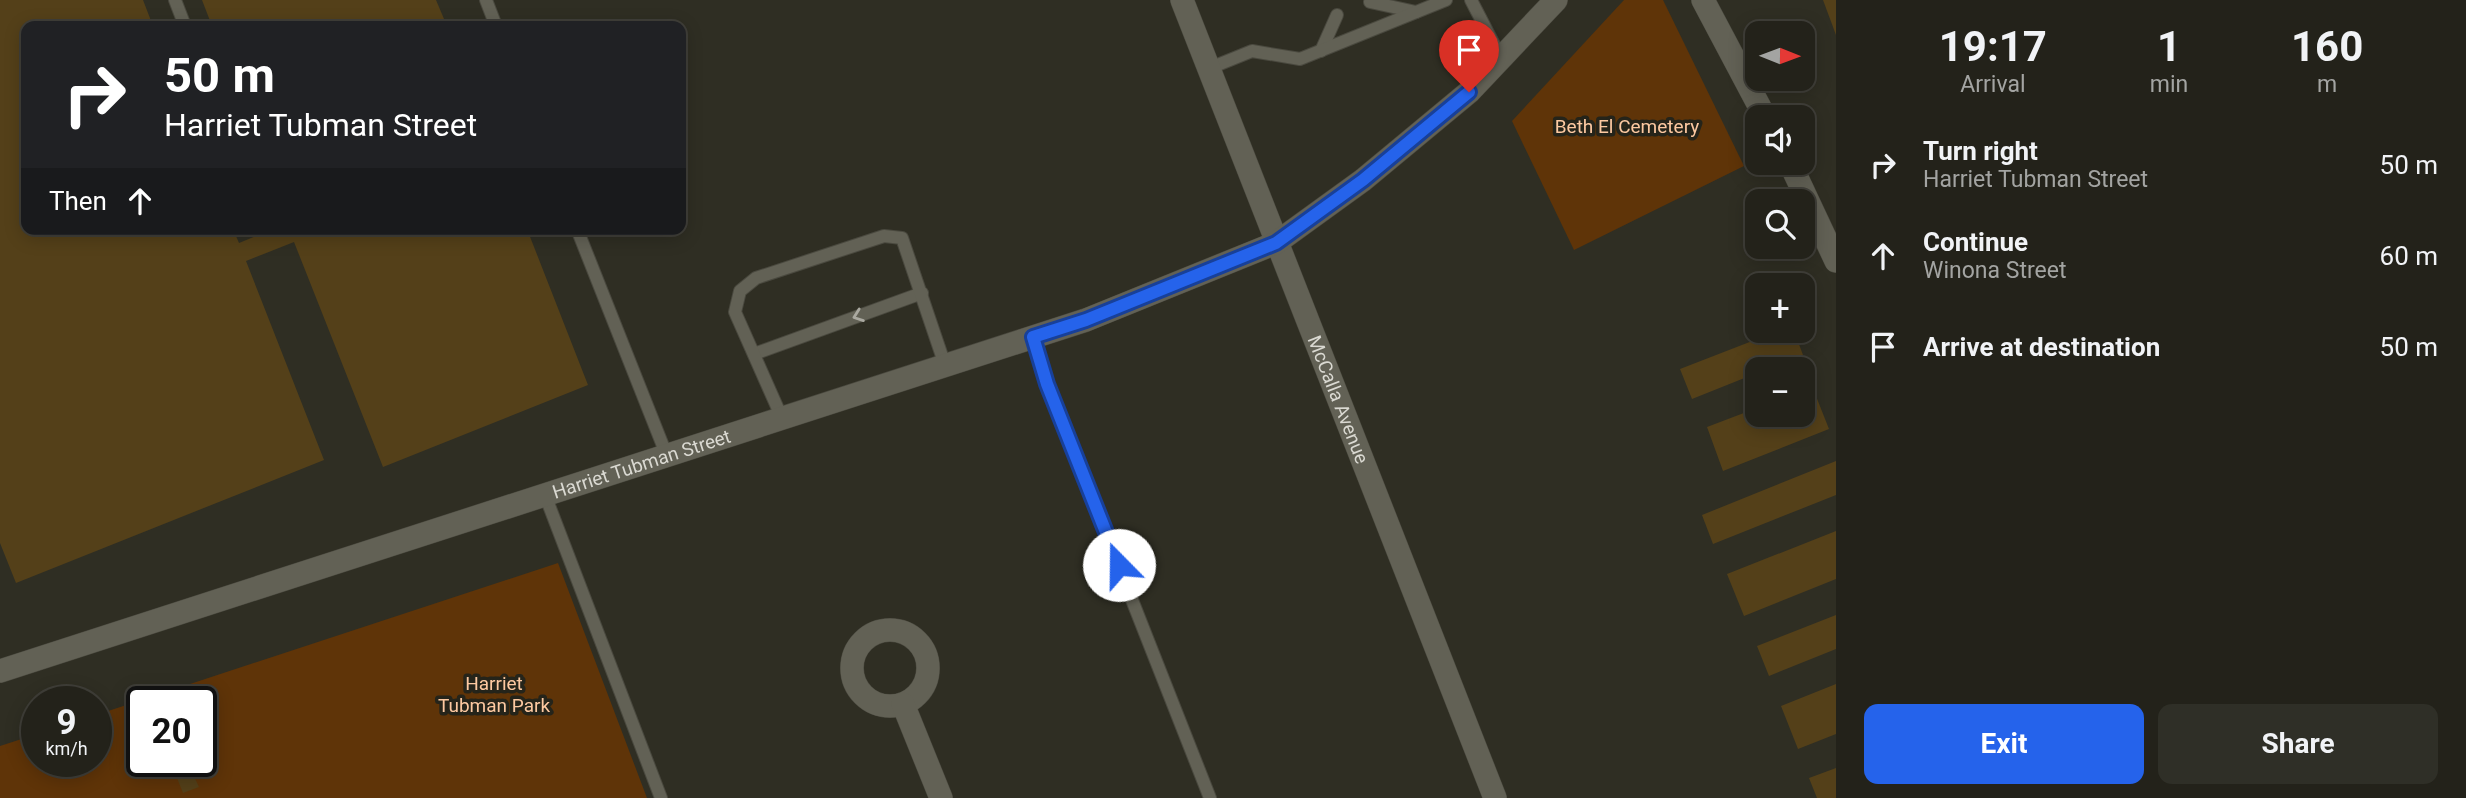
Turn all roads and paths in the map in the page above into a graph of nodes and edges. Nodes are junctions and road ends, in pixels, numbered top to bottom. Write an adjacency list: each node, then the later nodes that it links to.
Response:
1 (175, 0): 11 (lane)
2 (486, 0): 12 (lane)
3 (1182, 0): 15 (street, McCalla Avenue)
4 (1446, 0): 9 (lane)
5 (1471, 0): 14 (lane)
6 (1556, 0): 14 (street, Harriet Tubman Street)
7 (1703, 0): 16 (street)
8 (1370, 2): 9 (lane)
9 (1416, 12): 13 (lane)
10 (1337, 15): 13 (lane)
11 (184, 21)
12 (494, 21)
13 (1321, 51): 15 (lane)
14 (1501, 58): 19 (street, Harriet Tubman Street)
15 (1210, 68): 19 (street, McCalla Avenue)
16 (1759, 105)
17 (1796, 175): 20 (street)
18 (579, 235): 26 (lane)
19 (1276, 243): 22 (street, Harriet Tubman Street); 33 (street, McCalla Avenue)
20 (1836, 261)
21 (922, 293): 23 (lane, one-way to 23); 23 (lane); 24 (lane)
22 (1033, 337): 24 (street, Harriet Tubman Street); 32 (lane)
23 (754, 354): 25 (lane)
24 (945, 365): 25 (street, Harriet Tubman Street)
25 (782, 418): 26 (street, Harriet Tubman Street)
26 (667, 456): 27 (street, Harriet Tubman Street)
27 (545, 495): 28 (street, Harriet Tubman Street); 30 (lane)
28 (0, 671)
29 (903, 704): 31 (street)
30 (661, 798)
31 (941, 798)
32 (1210, 798)
33 (1495, 798)

